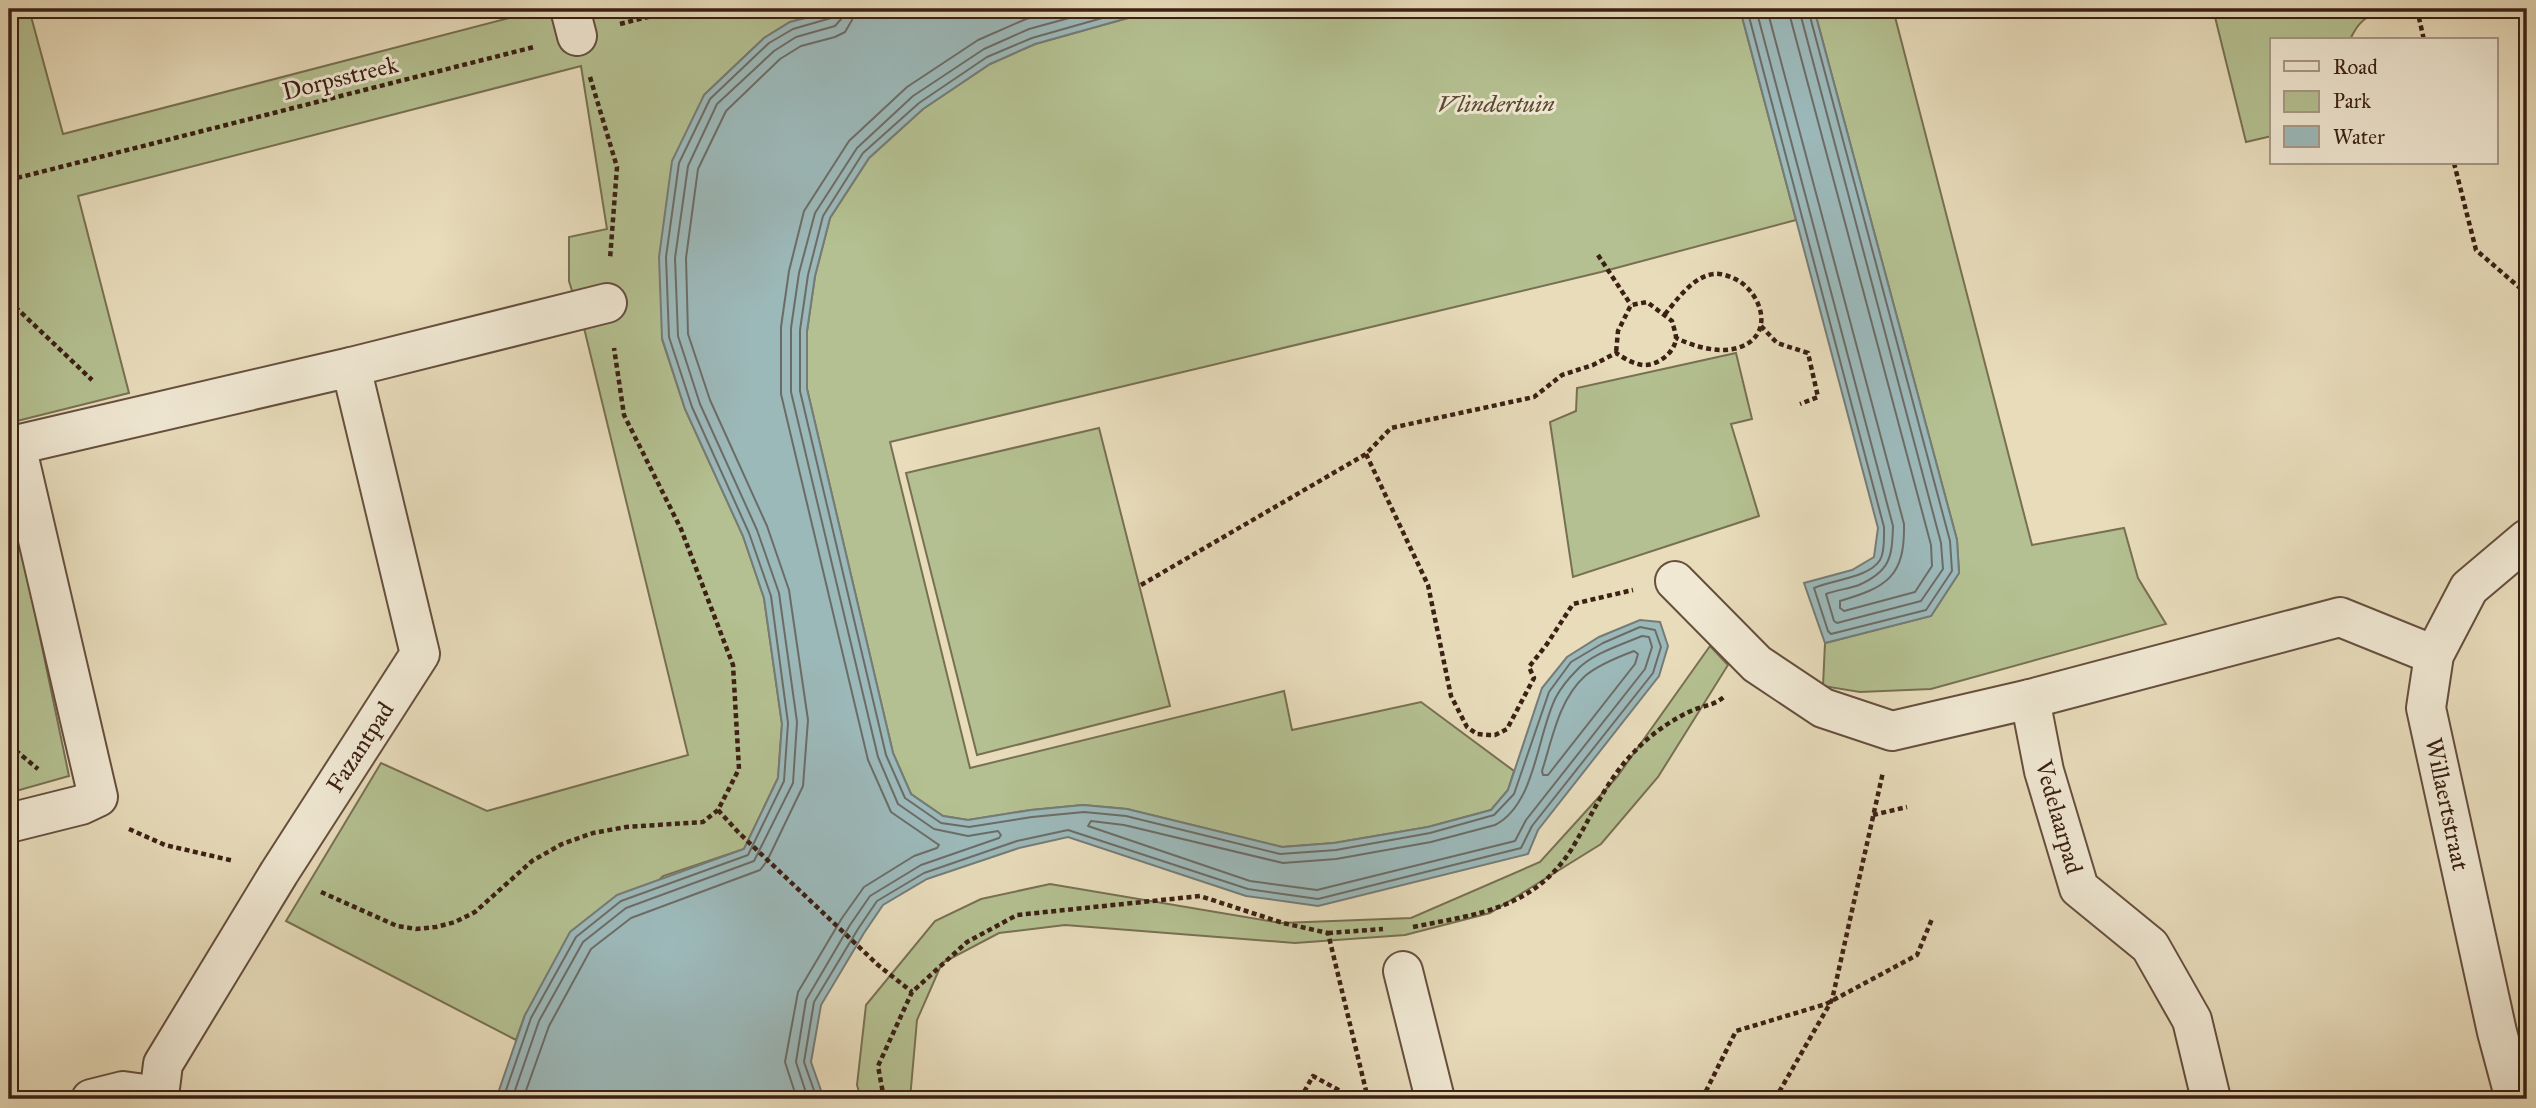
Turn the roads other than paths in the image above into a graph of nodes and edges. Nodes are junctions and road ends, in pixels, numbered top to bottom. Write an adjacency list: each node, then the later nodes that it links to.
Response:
1 (607, 303): 2 (street)
2 (351, 367): 7 (street); 10 (street, Fazantpad)
3 (2527, 539): 5 (street, Willaertstraat)
4 (1675, 581): 6 (street)
5 (2434, 655): 6 (street); 9 (street, Willaertstraat)
6 (2030, 699): 13 (street, Vedelaarpad)
7 (9, 823)
8 (1403, 971): 12 (street)
9 (2512, 1028): 14 (street, Willaertstraat)
10 (159, 1098): 11 (street)
11 (91, 1099)
12 (1435, 1099)
13 (2211, 1099)
14 (2515, 1099)

